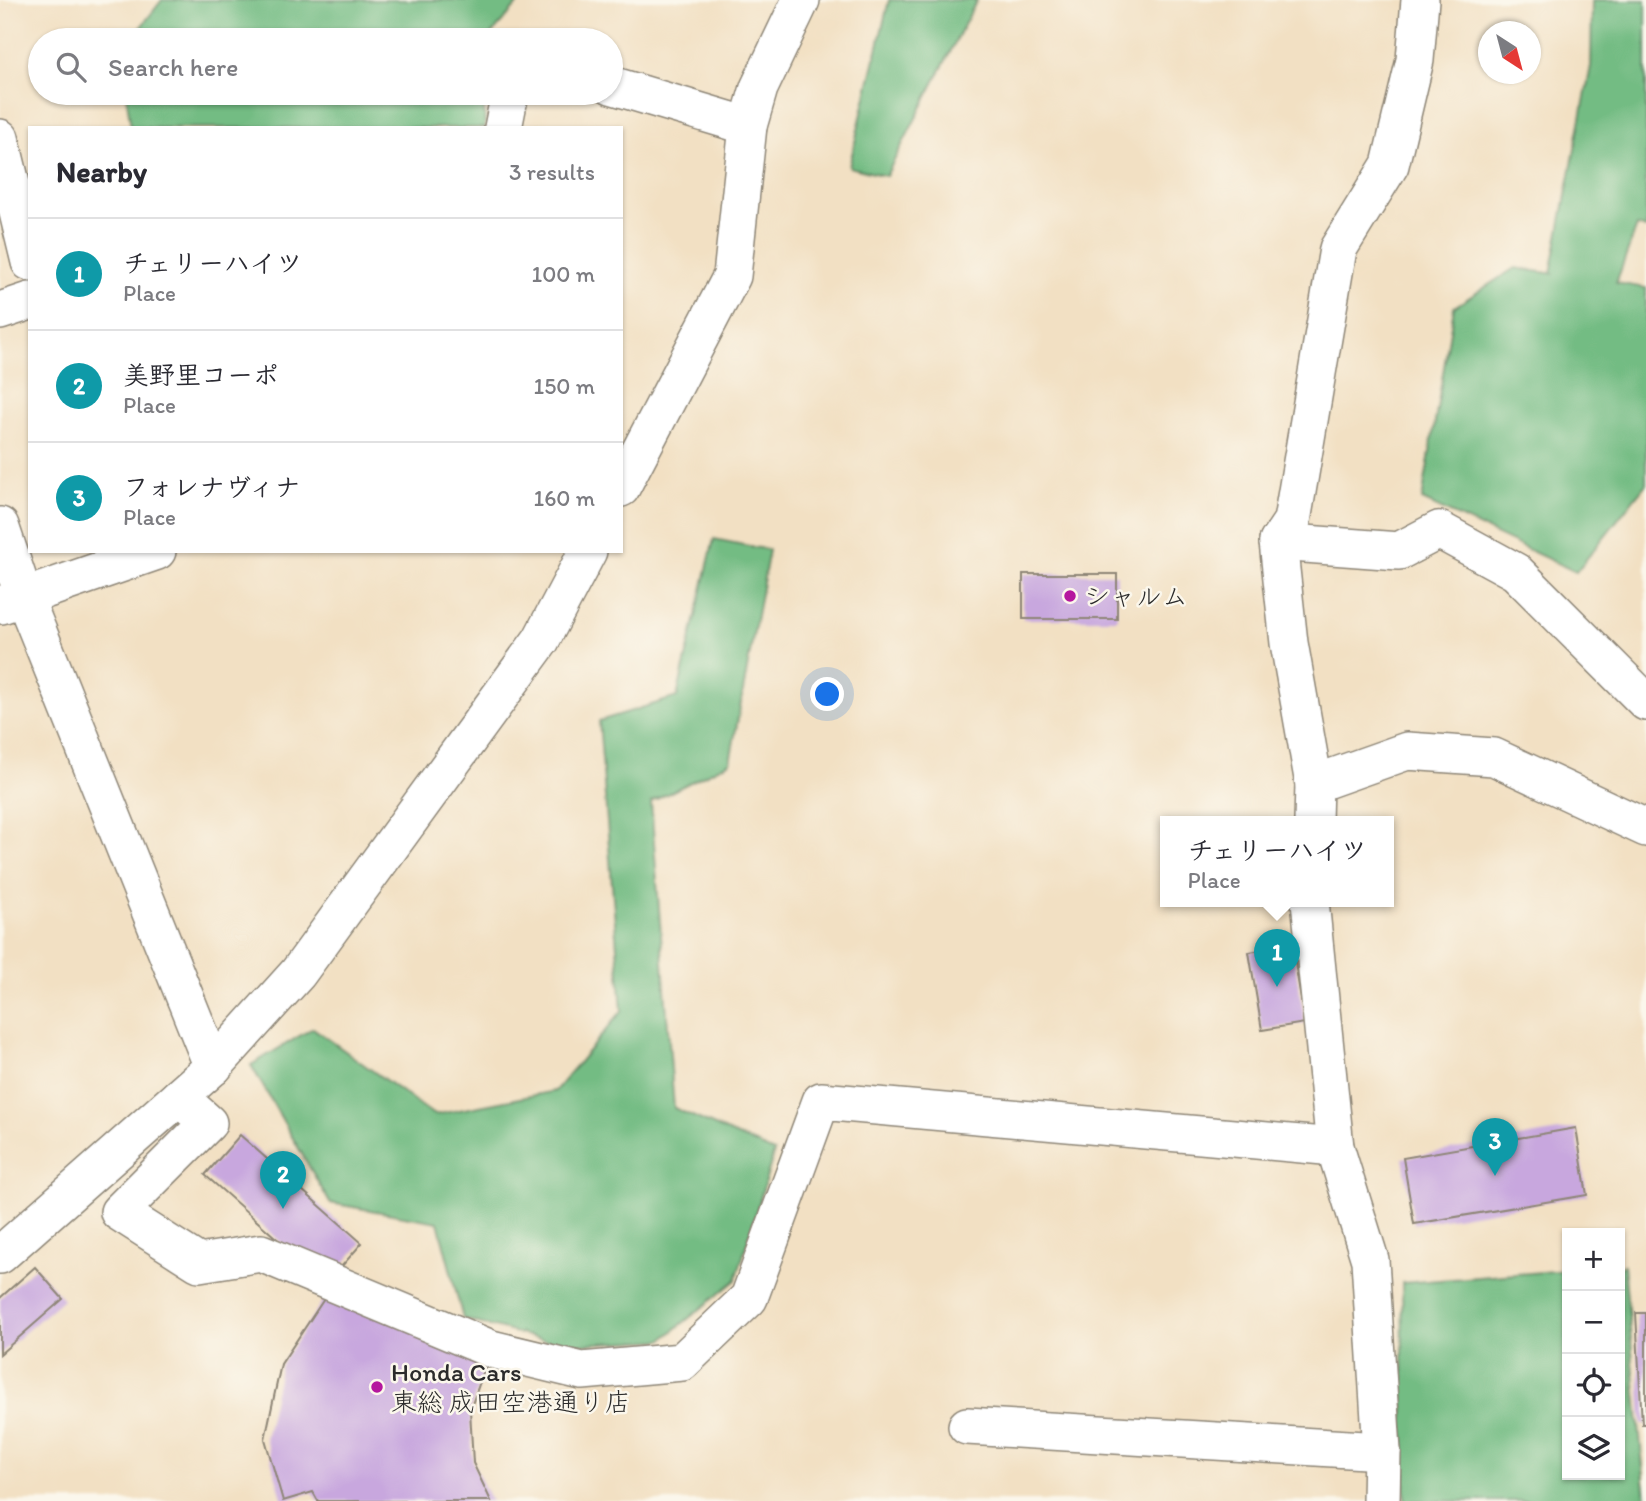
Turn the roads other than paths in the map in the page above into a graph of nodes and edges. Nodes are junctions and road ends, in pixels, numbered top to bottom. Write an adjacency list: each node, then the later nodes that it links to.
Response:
1 (801, 0): 5 (street)
2 (1420, 0): 13 (street)
3 (623, 89): 5 (street)
4 (508, 105): 6 (street)
5 (748, 125): 11 (street)
6 (503, 126)
7 (0, 138): 8 (street)
8 (28, 254)
9 (28, 302): 10 (street)
10 (0, 311)
11 (623, 484)
12 (0, 526): 16 (street)
13 (1278, 542): 17 (street); 18 (street)
14 (151, 553): 16 (street)
15 (587, 553): 22 (street)
16 (12, 602): 22 (street)
17 (1646, 702)
18 (1314, 784): 19 (street); 20 (street)
19 (1313, 816)
20 (1646, 828)
21 (1311, 907): 24 (street)
22 (213, 1067): 23 (street)
23 (179, 1097): 24 (street); 25 (street)
24 (1335, 1147): 27 (street)
25 (0, 1255)
26 (967, 1426): 27 (street)
27 (1382, 1451): 28 (street)
28 (1381, 1501)

